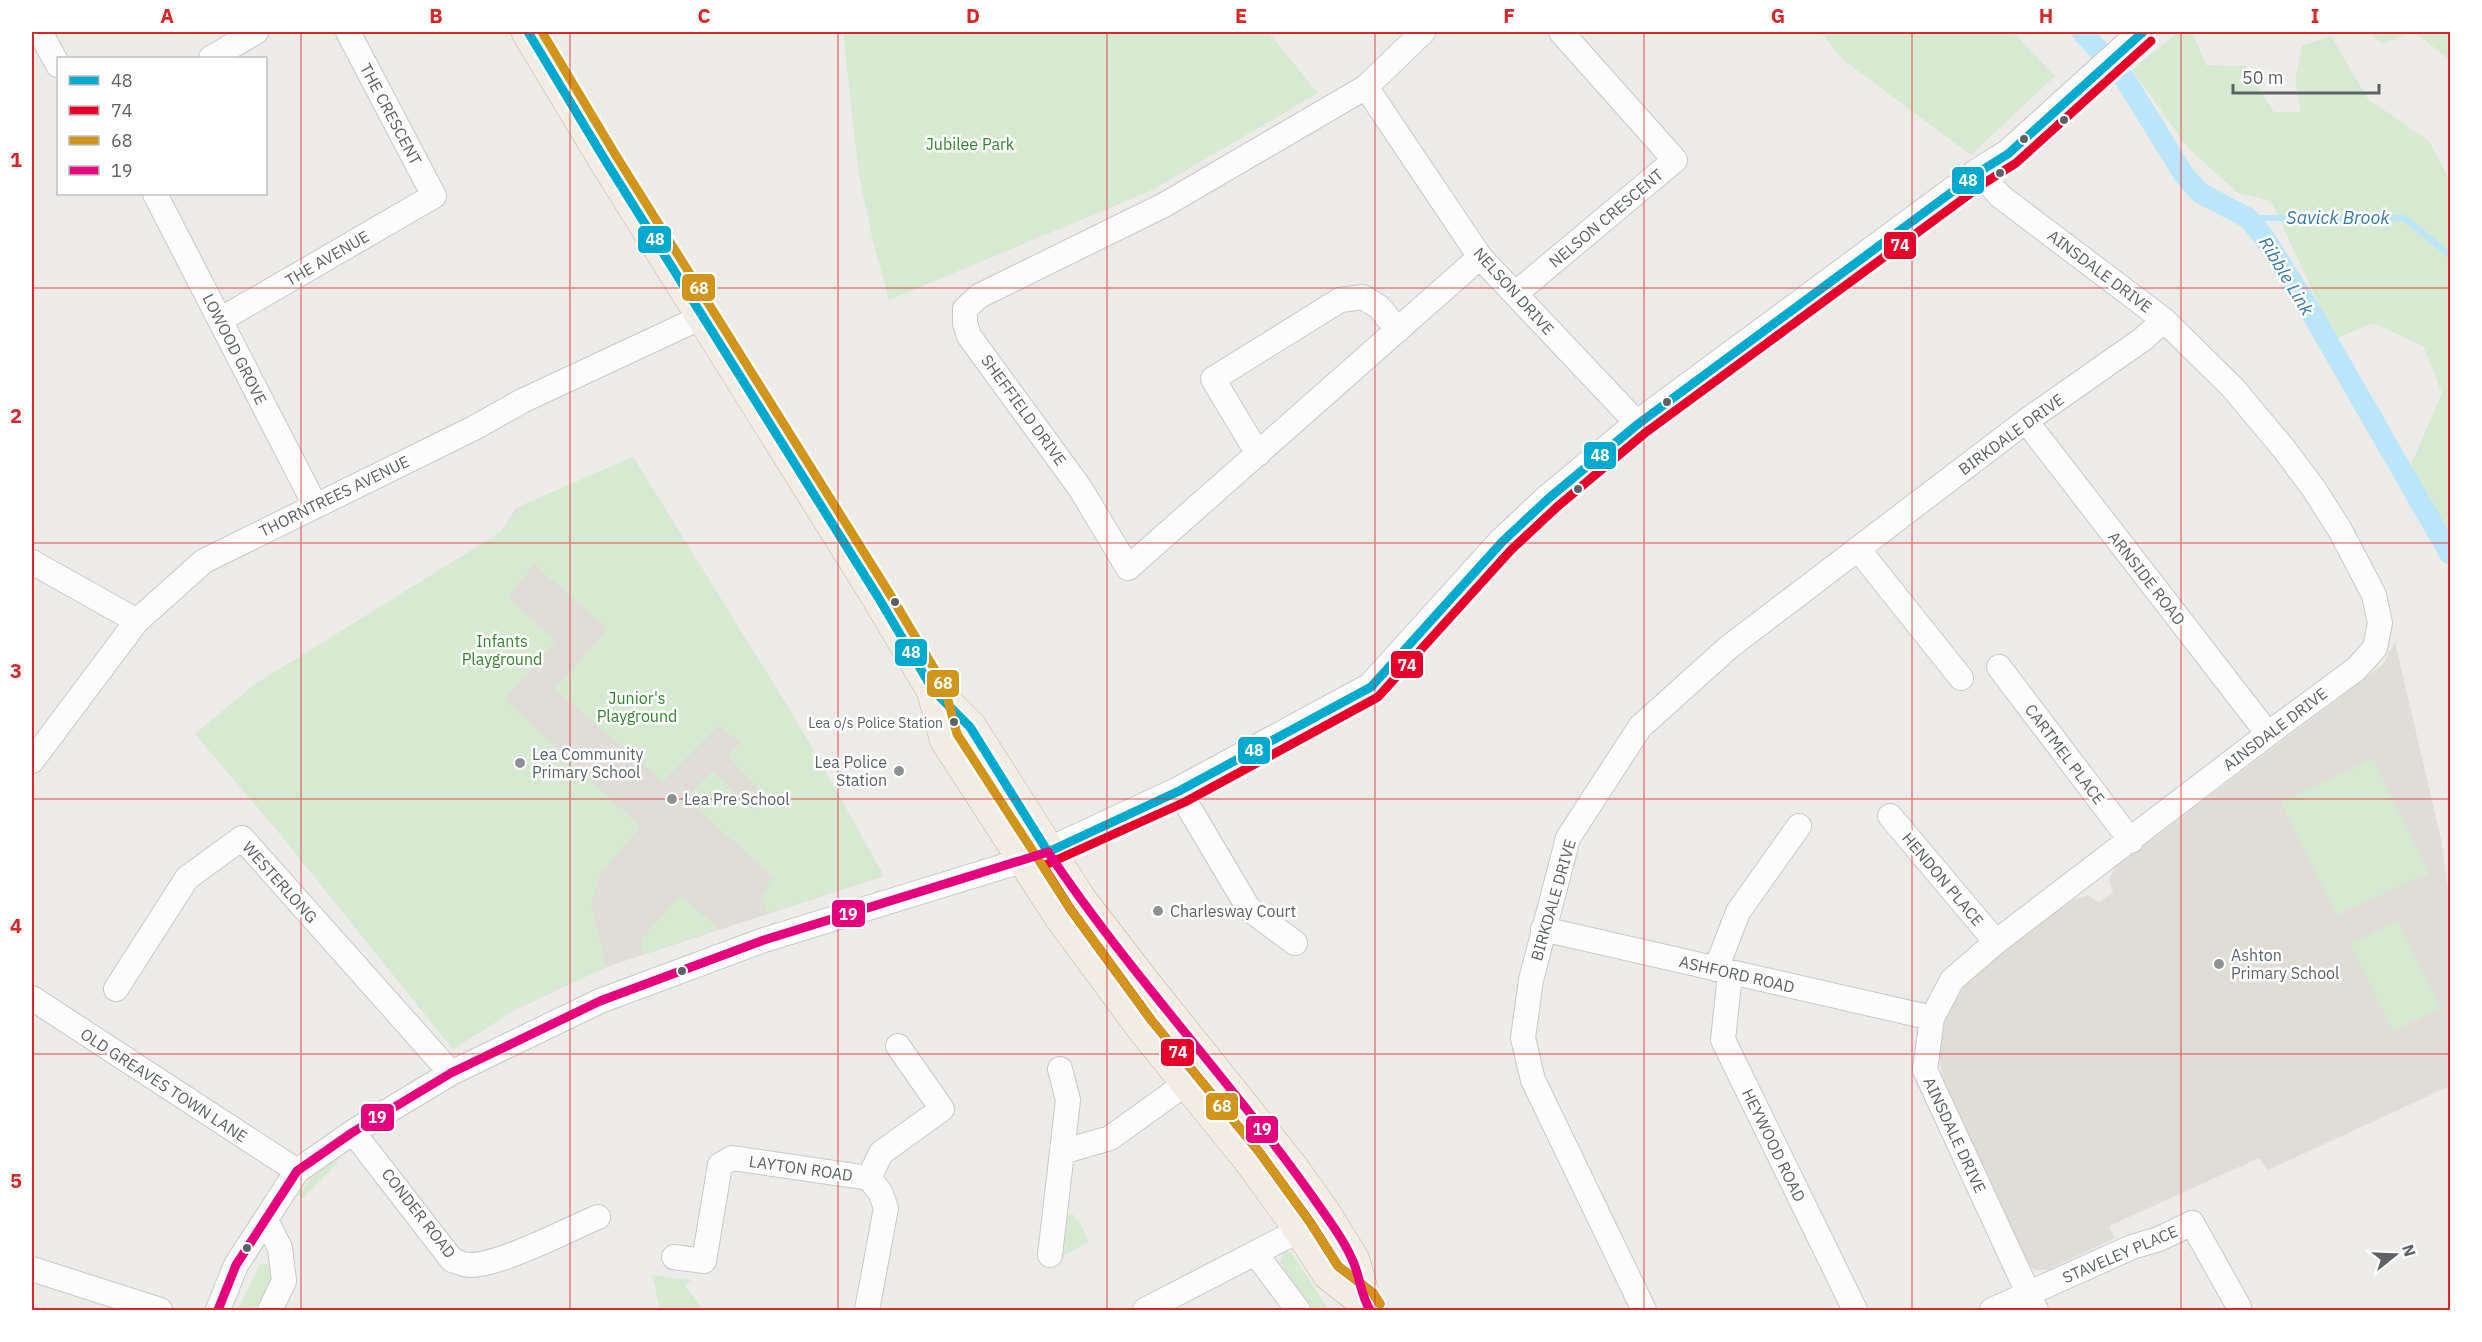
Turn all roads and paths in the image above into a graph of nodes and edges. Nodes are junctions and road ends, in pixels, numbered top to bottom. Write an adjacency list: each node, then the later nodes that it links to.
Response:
1 (40, 32): 9 (street)
2 (254, 32): 8 (street)
3 (348, 32): 13 (street, THE CRESCENT)
4 (528, 32): 16 (highway)
5 (1423, 32): 10 (street, SHEFFIELD DRIVE)
6 (1561, 32): 15 (street, NELSON CRESCENT)
7 (2136, 38): 11 (street)
8 (213, 57)
9 (57, 62)
10 (1366, 87): 14 (street, NELSON DRIVE); 22 (street, SHEFFIELD DRIVE)
11 (1979, 172): 18 (street, AINSDALE DRIVE); 21 (street)
12 (156, 195): 17 (street, LOWOOD GROVE)
13 (434, 196): 17 (street, THE AVENUE)
14 (1480, 257): 15 (street, NELSON DRIVE); 19 (street, SHEFFIELD DRIVE)
15 (1515, 294): 21 (street, NELSON DRIVE)
16 (704, 316): 23 (street, THORNTREES AVENUE); 35 (highway)
17 (220, 320): 23 (street, LOWOOD GROVE)
18 (2164, 320): 20 (street, BIRKDALE DRIVE); 29 (street, AINSDALE DRIVE)
19 (1398, 330): 22 (street, SHEFFIELD DRIVE); 22 (street)
20 (2026, 421): 24 (street, BIRKDALE DRIVE); 29 (street, ARNSIDE ROAD)
21 (1638, 424): 31 (street)
22 (1258, 454)
23 (315, 505): 26 (street, THORNTREES AVENUE)
24 (1858, 549): 28 (street); 36 (street, BIRKDALE DRIVE)
25 (32, 562): 26 (street)
26 (137, 621): 30 (street, THORNTREES AVENUE)
27 (1999, 667): 34 (street, CARTMEL PLACE)
28 (1961, 678)
29 (2268, 734): 34 (street, AINSDALE DRIVE)
30 (32, 761)
31 (1179, 790): 35 (street); 38 (street)
32 (1890, 816): 37 (street, HENDON PLACE)
33 (1799, 826): 39 (street, HEYWOOD ROAD)
34 (2131, 841): 37 (street, AINSDALE DRIVE)
35 (1036, 856): 45 (street); 46 (highway)
36 (1543, 929): 39 (street, ASHFORD ROAD); 67 (street, BIRKDALE DRIVE)
37 (1996, 942): 42 (street, AINSDALE DRIVE)
38 (1295, 943)
39 (1723, 971): 42 (street, ASHFORD ROAD); 68 (street, HEYWOOD ROAD)
40 (116, 989): 45 (street, WESTERLONG)
41 (32, 998): 49 (street, OLD GREAVES TOWN LANE)
42 (1932, 1018): 58 (street, AINSDALE DRIVE)
43 (898, 1046): 50 (street, LAYTON ROAD)
44 (1060, 1069): 48 (street)
45 (451, 1073): 47 (street)
46 (1199, 1074): 48 (street); 53 (highway)
47 (353, 1132): 49 (street); 51 (street, CONDER ROAD)
48 (1062, 1152): 55 (street)
49 (297, 1171): 52 (street)
50 (869, 1178): 56 (street, LAYTON ROAD); 64 (street, LAYTON ROAD)
51 (598, 1217)
52 (266, 1220): 62 (street); 63 (street)
53 (1312, 1221): 54 (street); 59 (highway)
54 (1256, 1254): 65 (street); 66 (street)
55 (1050, 1255)
56 (674, 1257)
57 (32, 1269): 61 (street)
58 (2032, 1302): 60 (street, STAVELEY PLACE); 69 (street, STAVELEY PLACE)
59 (1367, 1306)
60 (2239, 1307)
61 (160, 1311)
62 (218, 1311)
63 (270, 1311)
64 (867, 1311)
65 (1145, 1311)
66 (1298, 1311)
67 (1644, 1311)
68 (1855, 1311)
69 (1992, 1311)

